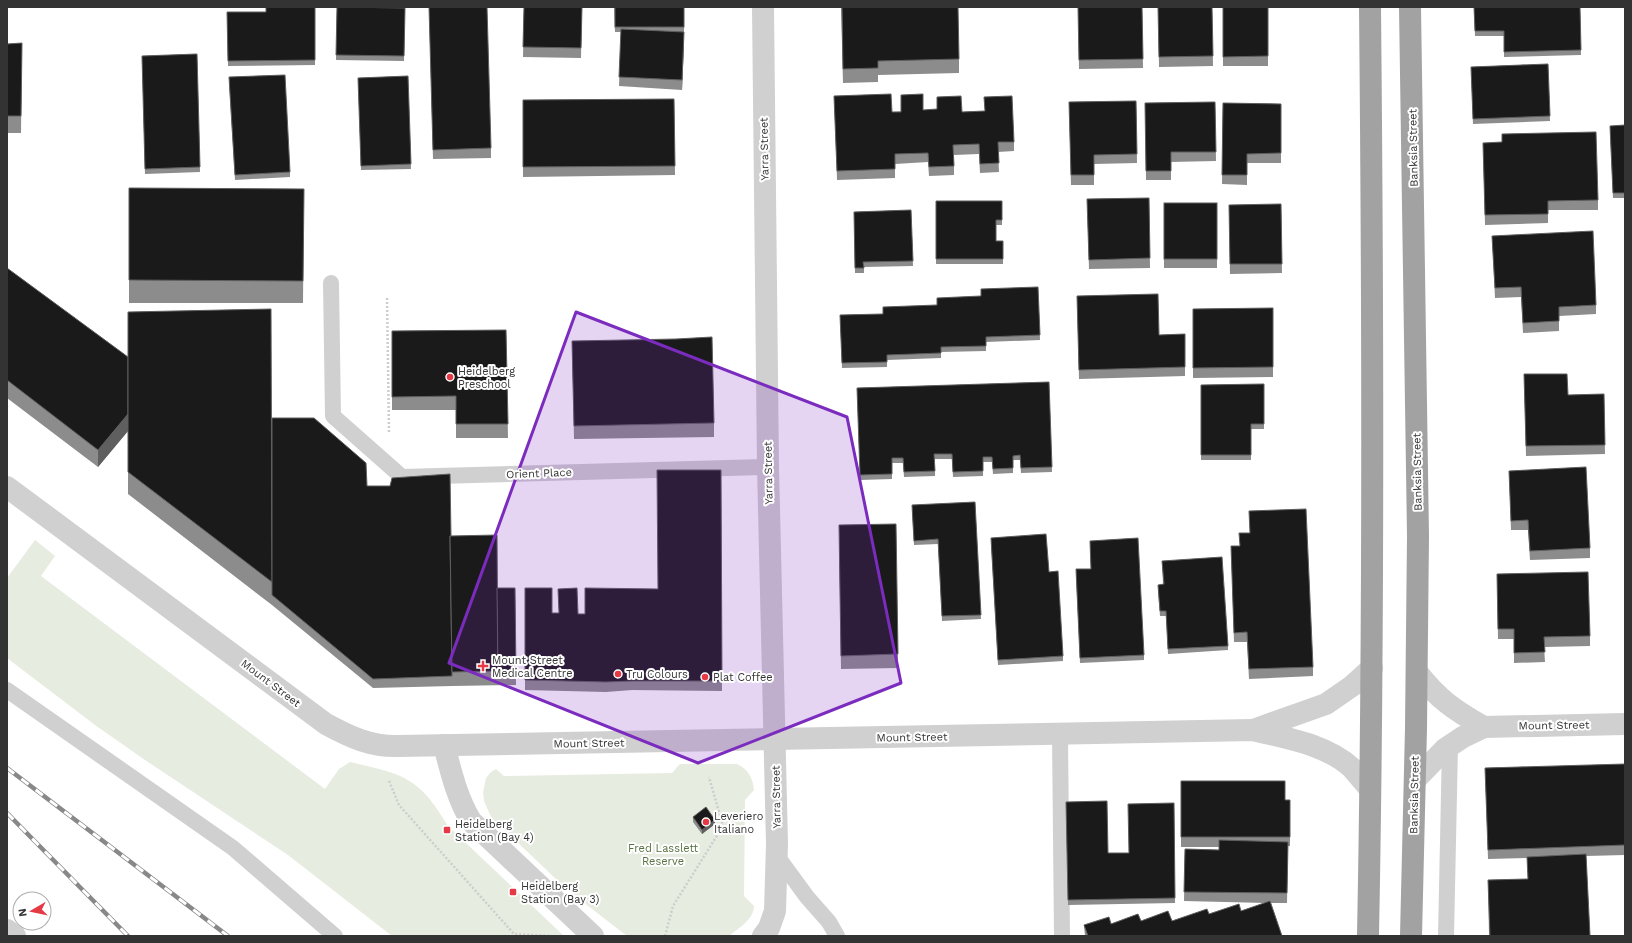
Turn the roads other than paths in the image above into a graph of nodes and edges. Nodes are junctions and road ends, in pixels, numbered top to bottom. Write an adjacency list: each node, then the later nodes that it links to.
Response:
1 (763, 7): 5 (street, Yarra Street)
2 (1370, 7): 7 (highway)
3 (1410, 7): 8 (highway, Banksia Street)
4 (330, 283): 5 (lane, Orient Place)
5 (768, 467): 14 (street, Yarra Street)
6 (7, 486): 15 (street, Mount Street)
7 (1372, 668): 12 (street, Mount Street); 18 (highway)
8 (1417, 672): 11 (street); 17 (highway, Banksia Street)
9 (7, 690): 22 (lane)
10 (1625, 724): 11 (street, Mount Street)
11 (1484, 727): 16 (street, Mount Street)
12 (1254, 730): 13 (street, Mount Street); 18 (street, Mount Street)
13 (1060, 735): 14 (street, Mount Street); 26 (lane)
14 (775, 740): 15 (street, Mount Street); 19 (street, Yarra Street)
15 (444, 745): 23 (street)
16 (1450, 746): 17 (street, Mount Street); 29 (lane)
17 (1415, 780): 28 (highway, Banksia Street)
18 (1370, 789): 27 (highway)
19 (776, 856): 24 (street, Yarra Street); 25 (lane)
20 (7, 930): 21 (street)
21 (15, 936)
22 (335, 936)
23 (593, 936)
24 (763, 936)
25 (837, 936)
26 (1062, 936)
27 (1368, 936)
28 (1411, 936)
29 (1446, 936)

